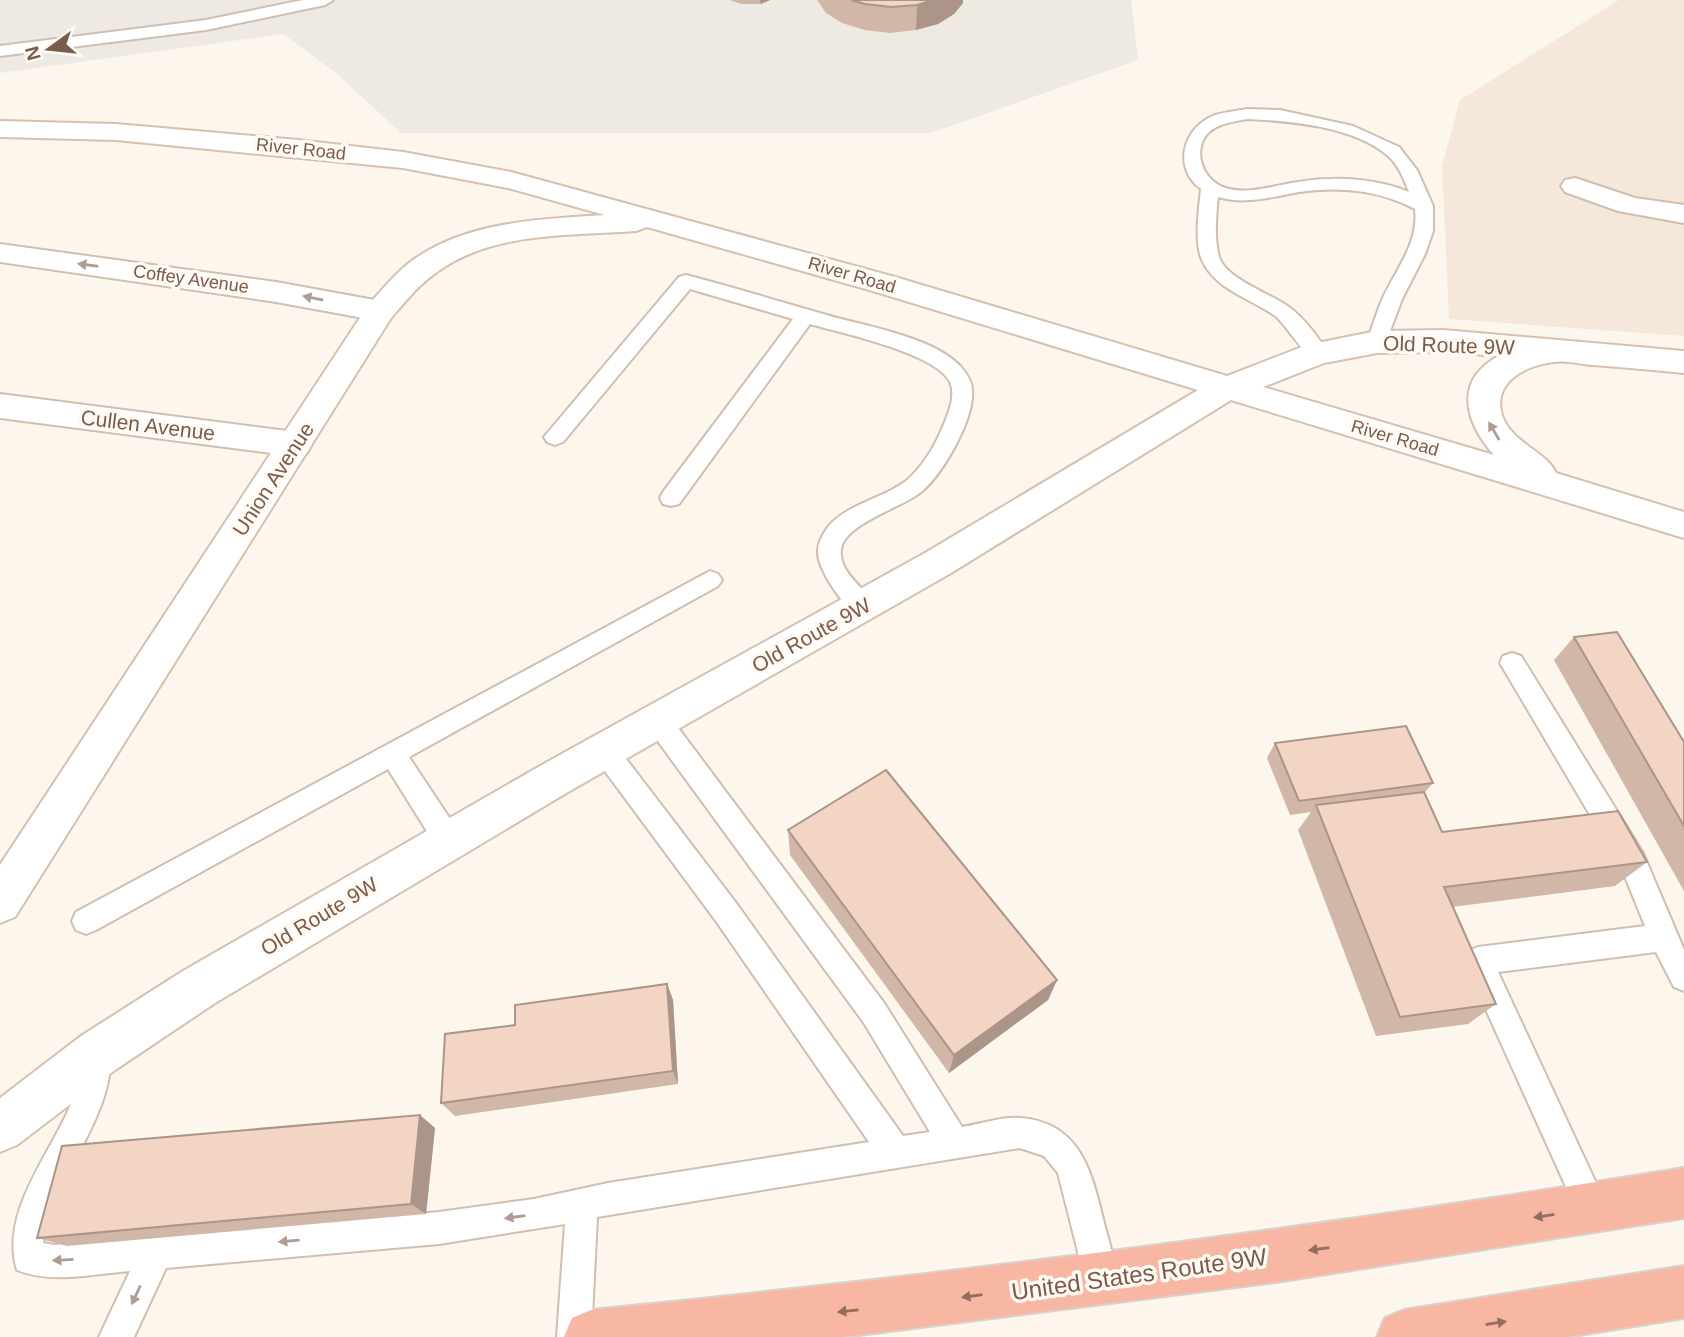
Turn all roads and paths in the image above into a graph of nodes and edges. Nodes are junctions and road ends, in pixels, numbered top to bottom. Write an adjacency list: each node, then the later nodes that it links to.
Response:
1 (325, 0): 2 (lane)
2 (284, 5): 3 (lane)
3 (0, 51)
4 (0, 129): 9 (street, River Road)
5 (1575, 186): 8 (street)
6 (1210, 189): 7 (lane); 7 (lane); 15 (lane)
7 (1423, 206): 13 (lane)
8 (1684, 214)
9 (659, 220): 11 (street, Union Avenue); 17 (street, River Road)
10 (0, 253): 11 (street, Coffey Avenue, one-way to 10)
11 (380, 311): 20 (street, Union Avenue)
12 (805, 316): 19 (lane); 22 (lane); 25 (lane)
13 (1377, 342): 14 (street, Old Route 9W); 15 (street, Old Route 9W)
14 (1554, 351): 16 (street, Old Route 9W); 21 (street, one-way to 14)
15 (1318, 353): 17 (street, Old Route 9W)
16 (1684, 362)
17 (1225, 389): 21 (street, River Road); 25 (street, Old Route 9W)
18 (0, 406): 20 (street, Cullen Avenue)
19 (555, 437)
20 (295, 444): 31 (street, Union Avenue)
21 (1566, 488): 23 (street, River Road)
22 (671, 498)
23 (1684, 525)
24 (710, 580): 29 (lane)
25 (863, 606): 27 (street, Old Route 9W)
26 (1512, 663): 33 (lane)
27 (658, 721): 28 (street, Old Route 9W); 37 (lane)
28 (605, 751): 30 (street, Old Route 9W); 38 (lane)
29 (392, 753): 30 (lane); 32 (lane)
30 (448, 840): 35 (street, Old Route 9W)
31 (0, 903)
32 (86, 921)
33 (1664, 937): 34 (lane); 41 (lane)
34 (1684, 977)
35 (98, 1053): 36 (street, Old Route 9W); 42 (lane, one-way to 35)
36 (0, 1128)
37 (954, 1142): 38 (lane); 43 (lane)
38 (895, 1152): 40 (lane)
39 (1684, 1193): 41 (highway, United States Route 9W)
40 (582, 1204): 42 (lane, one-way to 42); 46 (lane)
41 (1592, 1209): 43 (highway, United States Route 9W, one-way to 43)
42 (156, 1253): 45 (lane, one-way to 45)
43 (1100, 1279): 47 (highway, United States Route 9W, one-way to 47)
44 (1684, 1292): 48 (highway, one-way to 44)
45 (116, 1337)
46 (574, 1337)
47 (591, 1337)
48 (1404, 1337)

